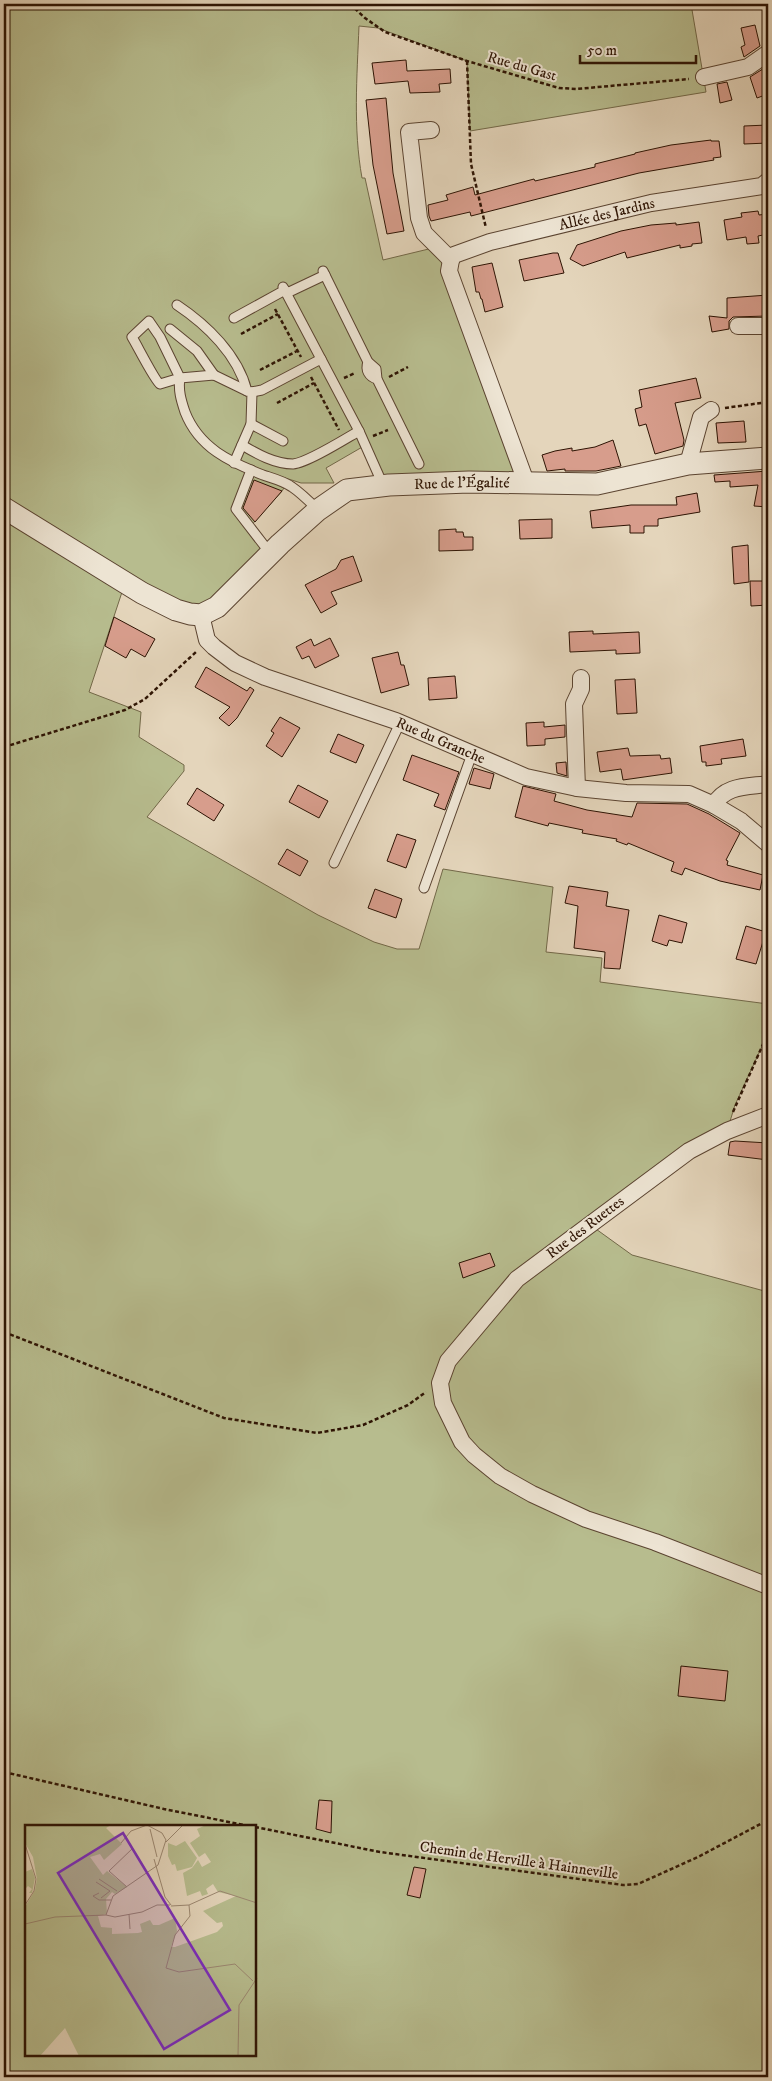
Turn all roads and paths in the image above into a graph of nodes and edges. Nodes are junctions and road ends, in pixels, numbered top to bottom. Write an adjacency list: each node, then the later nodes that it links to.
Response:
1 (350, 4): 3 (path, Rue du Gast)
2 (768, 53): 4 (street)
3 (467, 61): 4 (path, Rue du Gast); 7 (path)
4 (704, 77)
5 (431, 130): 8 (street)
6 (768, 181): 7 (street, Allée des Jardins)
7 (490, 242): 8 (street, Allée des Jardins)
8 (450, 260): 42 (street)
9 (285, 290): 12 (lane); 18 (lane); 19 (lane)
10 (177, 305): 27 (lane)
11 (278, 314): 16 (path)
12 (234, 318)
13 (738, 326): 14 (street)
14 (768, 326)
15 (170, 329): 22 (lane)
16 (241, 334)
17 (298, 351): 21 (path)
18 (321, 359): 26 (lane); 27 (lane)
19 (368, 365): 24 (lane); 26 (path)
20 (408, 367): 24 (path)
21 (260, 370)
22 (214, 375): 23 (lane); 27 (lane)
23 (180, 378): 23 (lane); 38 (lane)
24 (378, 381): 32 (lane)
25 (314, 383): 28 (path)
26 (334, 384): 33 (lane)
27 (250, 392): 31 (lane)
28 (278, 402)
29 (768, 402): 30 (path)
30 (711, 410): 40 (street)
31 (251, 424): 35 (lane); 36 (lane)
32 (400, 425): 34 (path); 39 (lane)
33 (359, 432): 36 (lane); 43 (lane)
34 (369, 438)
35 (283, 441)
36 (242, 445): 38 (lane)
37 (768, 458): 40 (street, Rue de l'Égalité)
38 (234, 463): 41 (lane)
39 (420, 464)
40 (688, 464): 42 (street, Rue de l'Égalité)
41 (251, 470): 45 (lane); 46 (lane)
42 (526, 482): 43 (street, Rue de l'Égalité)
43 (383, 485): 45 (street, Rue de l'Égalité)
44 (4, 508): 47 (street)
45 (318, 510): 46 (street, Rue de l'Égalité)
46 (270, 553): 47 (street, Rue de l'Égalité)
47 (201, 615): 48 (street)
48 (207, 640): 50 (street, Rue du Granche); 51 (path)
49 (581, 678): 54 (street)
50 (400, 723): 52 (street, Rue du Granche); 57 (lane)
51 (4, 747)
52 (472, 754): 54 (street, Rue du Granche); 58 (lane)
53 (768, 784): 55 (street)
54 (577, 788): 55 (street, Rue du Granche)
55 (714, 805): 56 (street, Rue du Granche)
56 (768, 844)
57 (334, 863)
58 (424, 888)
59 (768, 1026): 61 (path)
60 (768, 1115): 61 (street, Rue des Ruettes)
61 (727, 1131): 63 (street, Rue des Ruettes)
62 (4, 1332): 63 (path)
63 (440, 1382): 64 (street)
64 (768, 1586)
65 (4, 1772): 67 (path)
66 (768, 1820): 68 (path, Chemin de Herville à Hainneville)
67 (244, 1825)
68 (256, 1827)

